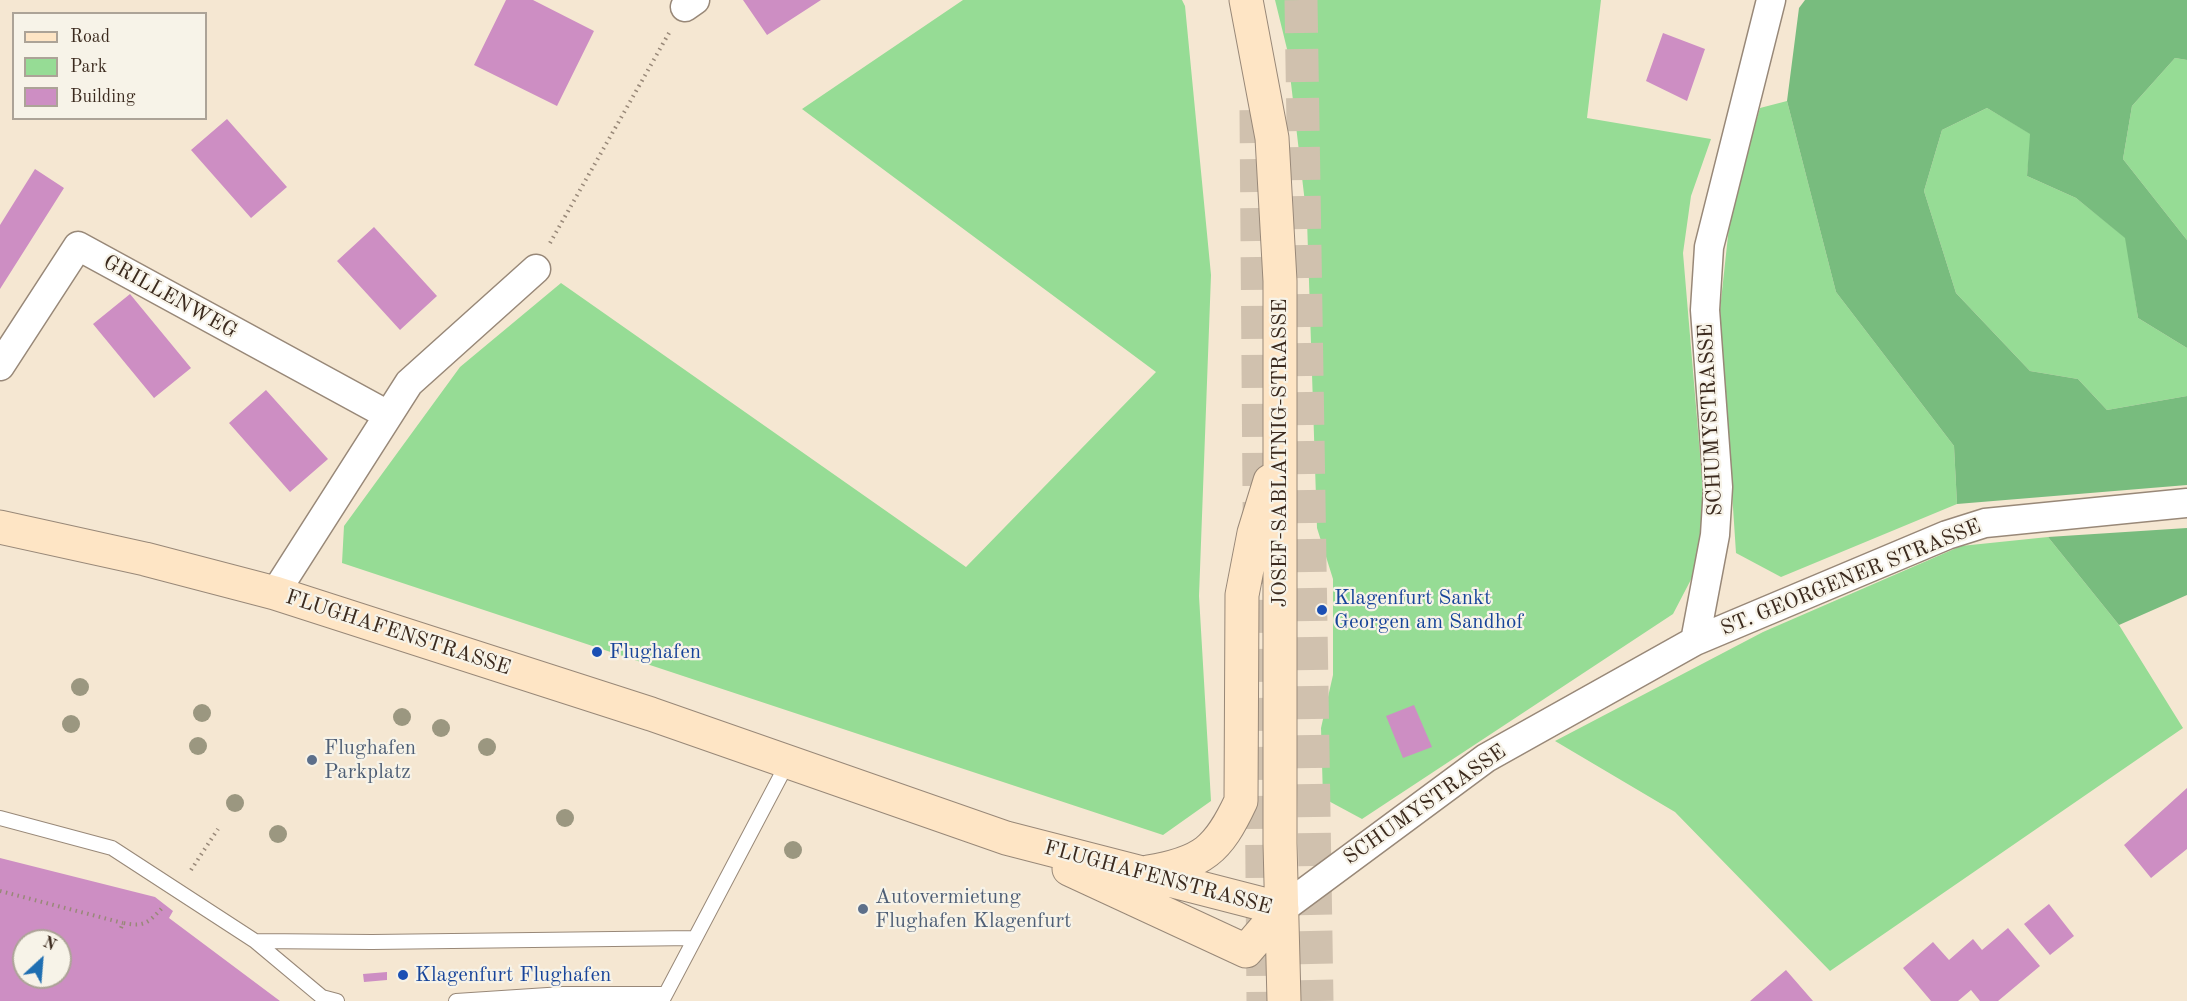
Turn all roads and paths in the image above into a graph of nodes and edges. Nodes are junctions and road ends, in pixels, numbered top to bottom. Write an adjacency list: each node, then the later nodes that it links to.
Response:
1 (1246, 0): 7 (street, JOSEF-SABLATNIG-STRASSE)
2 (1771, 0): 11 (street, SCHUMYSTRASSE)
3 (669, 32): 4 (path)
4 (536, 269): 6 (street)
5 (0, 366): 6 (street, GRILLENWEG)
6 (388, 416): 10 (street)
7 (1280, 447): 15 (street); 17 (street, JOSEF-SABLATNIG-STRASSE)
8 (2187, 503): 11 (street, ST. GEORGENER STRASSE)
9 (0, 527): 10 (street, FLUGHAFENSTRASSE)
10 (275, 593): 12 (street, FLUGHAFENSTRASSE)
11 (1695, 641): 17 (street, SCHUMYSTRASSE)
12 (789, 761): 14 (street, FLUGHAFENSTRASSE); 19 (lane)
13 (0, 818): 20 (lane)
14 (1006, 838): 15 (street, FLUGHAFENSTRASSE); 17 (street, FLUGHAFENSTRASSE)
15 (1144, 873): 17 (street, FLUGHAFENSTRASSE)
16 (0, 891): 18 (path)
17 (1282, 909): 24 (street, JOSEF-SABLATNIG-STRASSE)
18 (123, 923)
19 (694, 938): 20 (lane); 21 (lane)
20 (255, 941): 22 (lane)
21 (663, 997): 23 (lane)
22 (337, 1001)
23 (456, 1001)
24 (1284, 1001)

